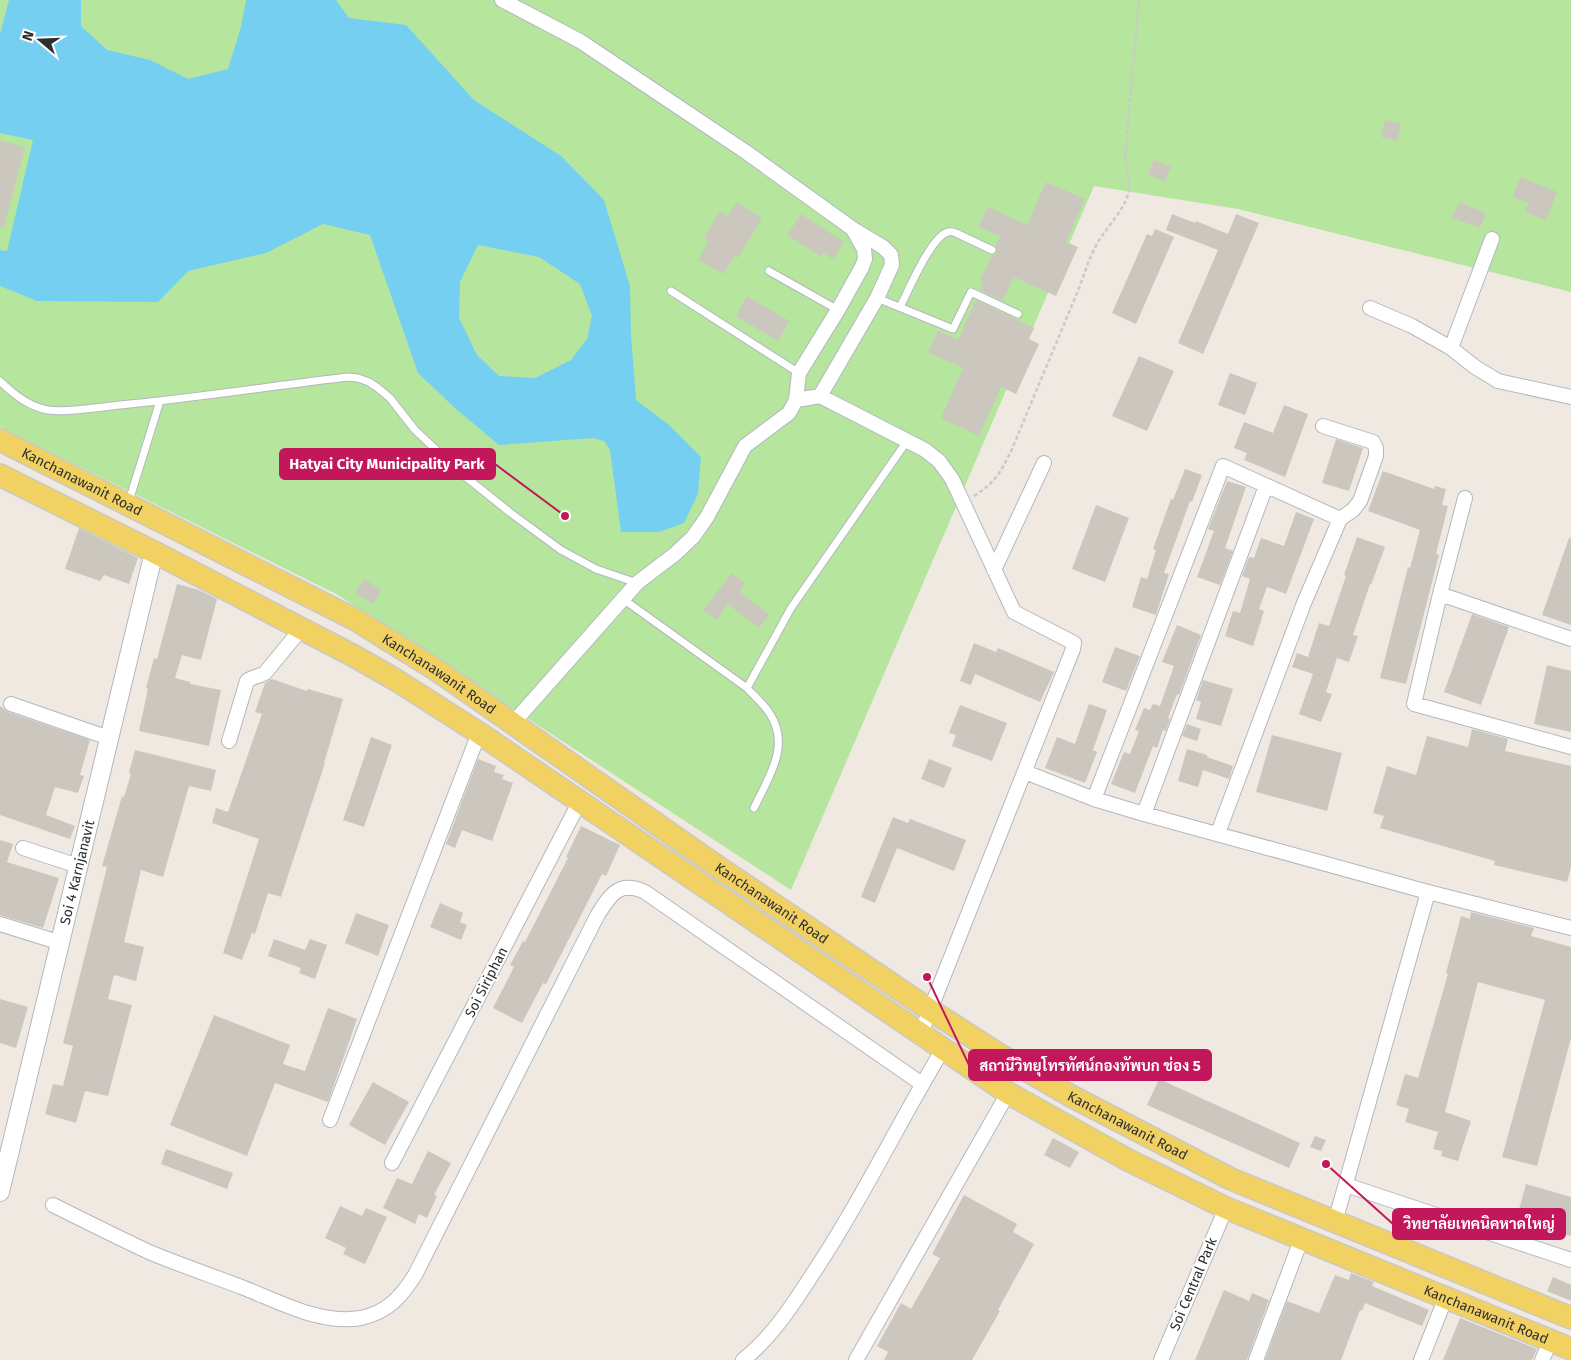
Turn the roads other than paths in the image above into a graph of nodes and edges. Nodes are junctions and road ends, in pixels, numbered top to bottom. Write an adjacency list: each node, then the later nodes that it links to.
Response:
1 (502, 0): 2 (street)
2 (854, 230): 7 (street); 10 (street)
3 (1492, 239): 12 (street)
4 (992, 250): 8 (lane)
5 (769, 271): 10 (lane)
6 (671, 291): 13 (lane)
7 (877, 298): 8 (lane); 15 (street)
8 (900, 308): 11 (lane)
9 (1370, 308): 12 (street)
10 (838, 310): 13 (street)
11 (1018, 314)
12 (1451, 348): 16 (street)
13 (799, 373): 17 (street)
14 (0, 381): 18 (lane)
15 (820, 396): 17 (street); 21 (street)
16 (1571, 398)
17 (796, 400): 30 (street)
18 (160, 401): 26 (lane); 30 (lane)
19 (1323, 426): 27 (street)
20 (0, 440): 26 (main road, Kanchanawanit Road)
21 (908, 440): 29 (street); 35 (lane)
22 (1044, 463): 29 (street)
23 (0, 475): 28 (main road, Kanchanawanit Road)
24 (1266, 486): 27 (street); 43 (street); 46 (street)
25 (1465, 498): 31 (street)
26 (128, 504): 37 (main road, Kanchanawanit Road)
27 (1340, 518): 47 (street)
28 (154, 552): 33 (main road, Kanchanawanit Road); 39 (street, Soi 4 Karnjanavit)
29 (994, 570): 42 (street)
30 (637, 583): 32 (street)
31 (1440, 594): 34 (street); 41 (street)
32 (623, 599): 35 (lane); 37 (street)
33 (302, 628): 38 (main road, Kanchanawanit Road); 40 (street)
34 (1571, 639)
35 (747, 688): 45 (lane)
36 (11, 704): 39 (street)
37 (513, 723): 54 (main road, Kanchanawanit Road)
38 (479, 733): 44 (main road, Kanchanawanit Road); 59 (street)
39 (109, 738): 49 (street, Soi 4 Karnjanavit)
40 (229, 741)
41 (1571, 747)
42 (1026, 772): 43 (street); 54 (street)
43 (1094, 799): 46 (street)
44 (580, 801): 55 (main road, Kanchanawanit Road); 60 (street, Soi Siriphan)
45 (754, 808)
46 (1144, 814): 47 (street)
47 (1218, 833): 50 (street)
48 (22, 848): 49 (street)
49 (78, 866): 53 (street, Soi 4 Karnjanavit)
50 (1428, 892): 52 (street); 61 (street)
51 (0, 924): 53 (street)
52 (1571, 928)
53 (61, 943): 62 (street, Soi 4 Karnjanavit)
54 (930, 1010): 55 (street); 65 (main road, Kanchanawanit Road)
55 (921, 1034): 56 (main road, Kanchanawanit Road)
56 (943, 1049): 57 (street); 58 (main road, Kanchanawanit Road)
57 (922, 1084): 63 (street); 72 (street)
58 (1008, 1093): 64 (main road, Kanchanawanit Road); 73 (street)
59 (330, 1120)
60 (392, 1163)
61 (1346, 1185): 65 (street); 67 (street)
62 (0, 1192)
63 (53, 1205)
64 (1226, 1208): 66 (main road, Kanchanawanit Road); 74 (street, Soi Central Park)
65 (1335, 1222): 69 (main road, Kanchanawanit Road)
66 (1301, 1240): 68 (main road, Kanchanawanit Road); 75 (street)
67 (1571, 1260)
68 (1446, 1297): 70 (main road, Kanchanawanit Road); 76 (street)
69 (1571, 1318)
70 (1551, 1340): 71 (main road, Kanchanawanit Road); 77 (street)
71 (1571, 1349)
72 (743, 1360)
73 (856, 1360)
74 (1160, 1360)
75 (1256, 1360)
76 (1421, 1360)
77 (1542, 1360)

